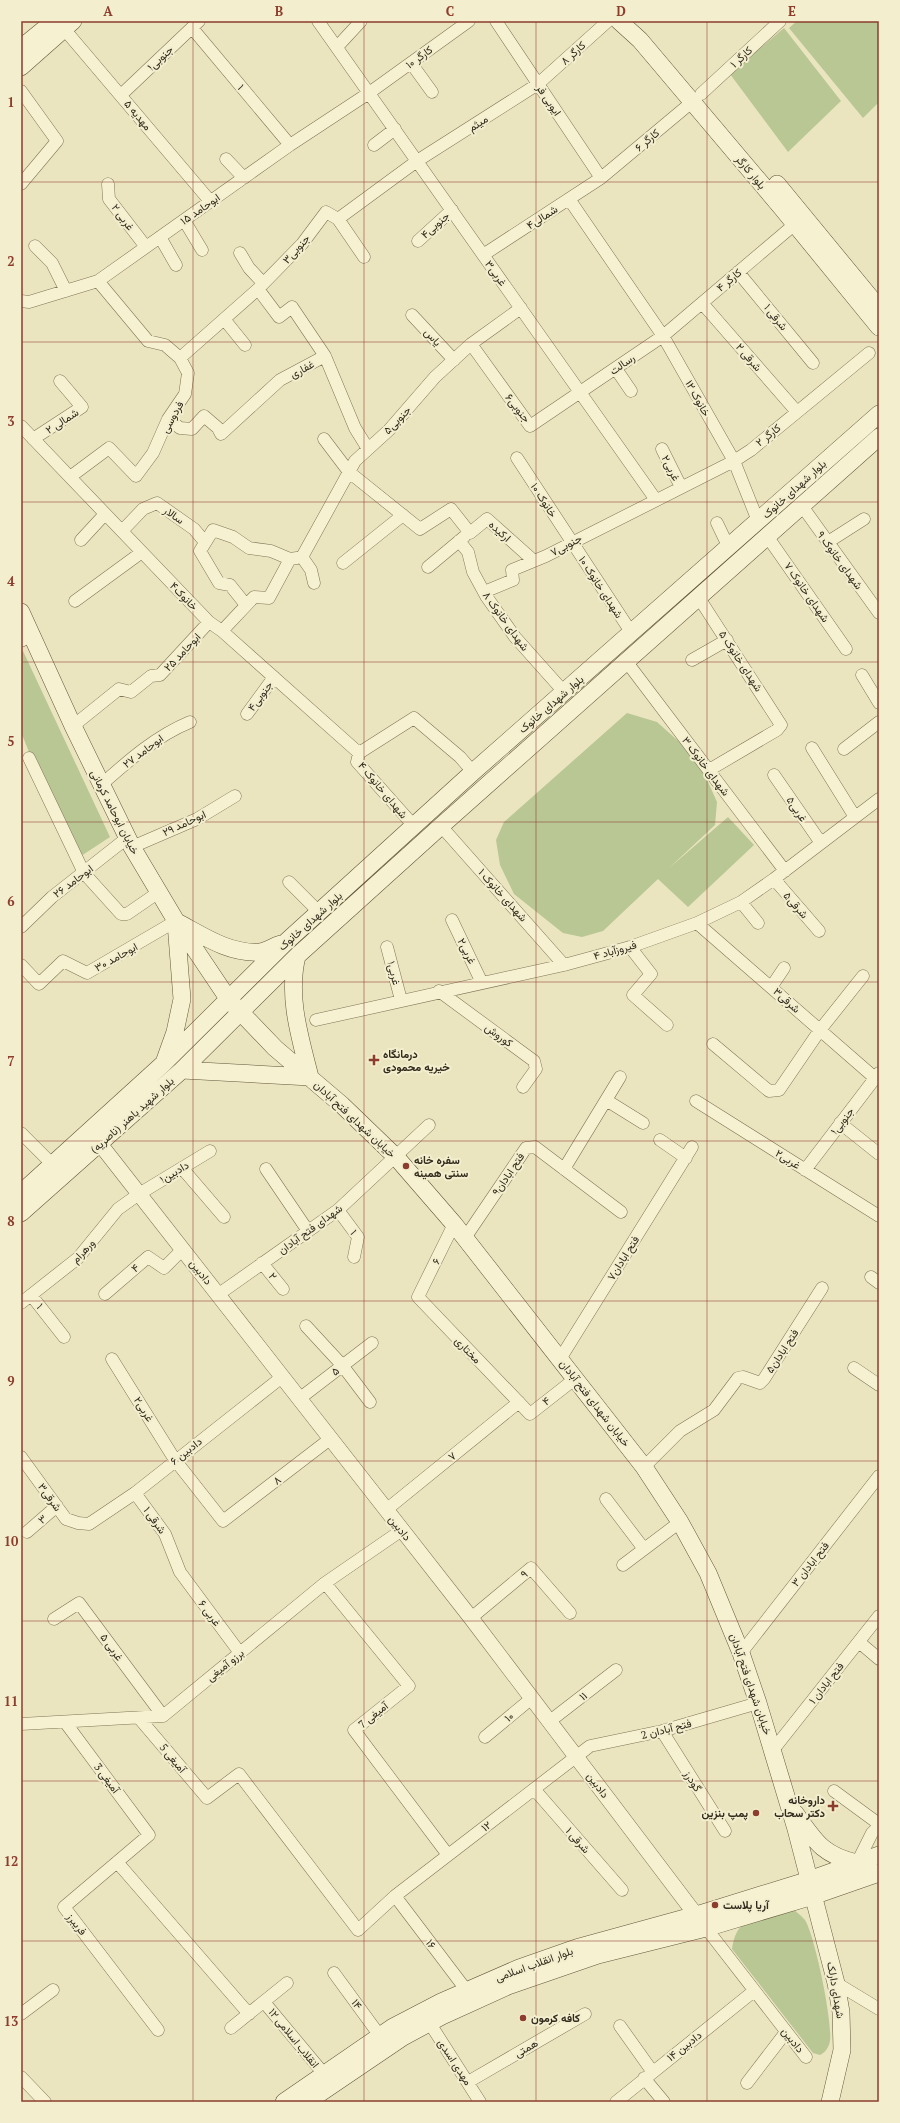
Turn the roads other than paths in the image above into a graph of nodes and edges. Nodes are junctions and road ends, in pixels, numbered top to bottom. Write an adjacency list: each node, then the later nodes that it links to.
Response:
1 (318, 21): 11 (street, غربی۳)
2 (361, 21): 11 (street)
3 (469, 21): 13 (street, کارگر ۱۰)
4 (496, 21): 15 (street, ایوبی فر)
5 (608, 21): 15 (street, کارگر ۸)
6 (619, 21): 20 (main road, بلوار کارگر)
7 (637, 21): 20 (main road, بلوار کارگر)
8 (780, 21): 20 (street, کارگر ۱)
9 (64, 24): 12 (main road); 14 (main road); 19 (street, مهدیه ۵)
10 (195, 24): 19 (street, جنوبی۱); 23 (street, ۱)
11 (336, 47): 18 (street, غربی۳)
12 (21, 48)
13 (411, 63): 17 (street); 18 (street, کارگر ۱۰)
14 (21, 67)
15 (538, 84): 25 (street, میثم); 27 (street, ایوبی فر)
16 (21, 91): 28 (street)
17 (432, 92)
18 (369, 93): 21 (street, غربی۳); 23 (street, ابوحامد ۱۵)
19 (121, 95): 31 (street, مهدیه ۵)
20 (697, 98): 27 (street, کارگر ۶); 35 (main road, بلوار کارگر); 52 (main road, بلوار کارگر)
21 (395, 129): 22 (street); 25 (street, غربی۳)
22 (374, 145)
23 (290, 146): 26 (street, ابوحامد ۱۵)
24 (226, 159): 26 (street)
25 (417, 161): 32 (street, غربی۳); 33 (street)
26 (244, 178): 31 (street, ابوحامد ۱۵)
27 (602, 178): 30 (street, شمالی۴)
28 (21, 184)
29 (108, 184): 39 (street, ۲ غربی)
30 (570, 199): 42 (street, شمالی۴); 56 (street, خانوک ۱۲)
31 (210, 201): 34 (street, ابوحامد ۱۵)
32 (452, 210): 37 (street, جنوبی۴); 42 (street, غربی۳)
33 (338, 219): 43 (street); 47 (street, جنوبی۳)
34 (184, 220): 36 (street, ابوحامد ۱۵); 40 (street)
35 (795, 224): 45 (street, کارگر ۴); 55 (main road, بلوار کارگر)
36 (160, 237): 39 (street, ابوحامد ۱۵); 44 (street)
37 (418, 241)
38 (35, 246): 48 (street)
39 (146, 247): 46 (street, ابوحامد ۱۵)
40 (202, 250)
41 (240, 253): 47 (street)
42 (483, 255): 51 (street, غربی۳)
43 (364, 257)
44 (176, 265)
45 (738, 272): 50 (street, کارگر ۴); 63 (street, شرقی ۱)
46 (98, 282): 48 (street, ابوحامد ۱۵); 61 (street, فردوسی)
47 (261, 286): 54 (street, جنوبی۳); 60 (street)
48 (66, 291): 49 (street, ابوحامد ۱۵)
49 (21, 301)
50 (702, 303): 56 (street, کارگر ۴); 68 (street, شرقی ۲)
51 (521, 308): 57 (street, جنوبی۵); 67 (street, غربی۳)
52 (879, 308)
53 (412, 314): 62 (street, یاس)
54 (224, 319): 58 (street); 61 (street, جنوبی۳)
55 (879, 327)
56 (663, 336): 64 (street, رسالت); 78 (street, خانوک ۱۲)
57 (471, 344): 62 (street, جنوبی۵); 67 (street, جنوبی۶)
58 (245, 345)
59 (869, 353): 68 (street, کارگر ۲)
60 (325, 356): 70 (street, غفاری); 75 (street, غفاری)
61 (180, 358): 70 (street, فردوسی)
62 (454, 360): 75 (street, جنوبی۵)
63 (813, 363)
64 (616, 369): 66 (street); 67 (street, رسالت)
65 (60, 381): 73 (street, ۲ شمالی)
66 (631, 391)
67 (580, 393): 82 (street, غربی۳)
68 (797, 412): 78 (street, کارگر ۲)
69 (879, 414): 87 (main road, بلوار شهدای خانوک)
70 (168, 419): 80 (street, فردوسی)
71 (21, 426): 73 (street, خانوک۴)
72 (879, 437): 83 (main road, بلوار شهدای خانوک)
73 (33, 439): 80 (street, خانوک۴)
74 (324, 439): 79 (street)
75 (368, 448): 79 (street, جنوبی۵)
76 (662, 449): 81 (street, غربی۲)
77 (517, 458): 95 (street, خانوک ۱۰)
78 (734, 461): 81 (street, کارگر ۲); 87 (street, خانوک ۱۲)
79 (349, 472): 85 (street); 99 (street, جنوبی۵)
80 (70, 477): 84 (street, خانوک۴)
81 (681, 487): 82 (street, کارگر ۲)
82 (656, 500): 95 (street, جنوبی۷)
83 (802, 506): 91 (main road, بلوار شهدای خانوک); 96 (street, شهدای خانوک ۹)
84 (105, 514): 89 (street, خانوک۴); 92 (street)
85 (403, 515): 90 (street); 101 (street)
86 (864, 519): 96 (street)
87 (758, 521): 97 (main road, بلوار شهدای خانوک)
88 (717, 523): 97 (street)
89 (122, 531): 94 (street, سالار); 98 (street, خانوک۴)
90 (470, 533): 93 (street); 100 (street, ارکیده)
91 (767, 536): 105 (main road, بلوار شهدای خانوک); 115 (street, شهدای خانوک ۷)
92 (82, 540)
93 (459, 541): 102 (street); 104 (street, شهدای خانوک ۸)
94 (206, 542): 99 (street); 107 (street)
95 (571, 542): 100 (street, جنوبی۷); 112 (street, شهدای خانوک ۱۰)
96 (828, 542): 109 (street, شهدای خانوک ۹)
97 (729, 548): 112 (main road, بلوار شهدای خانوک)
98 (142, 552): 106 (street); 110 (street, خانوک۴)
99 (296, 558): 103 (street); 107 (street, جنوبی۵)
100 (534, 561): 104 (street, جنوبی۷)
101 (343, 563)
102 (428, 566)
103 (314, 583)
104 (484, 592): 120 (street, شهدای خانوک ۸)
105 (699, 598): 114 (street, شهدای خانوک ۵); 117 (main road, بلوار شهدای خانوک)
106 (75, 601)
107 (246, 605): 111 (street, جنوبی۵)
108 (21, 612): 113 (main road, خیابان ابوحامد کرمانی)
109 (879, 613)
110 (209, 622): 111 (street, خانوک۴); 125 (street, ابوحامد ۲۵)
111 (222, 631): 119 (street, خانوک۴)
112 (631, 632): 120 (main road, بلوار شهدای خانوک)
113 (26, 638): 125 (main road, خیابان ابوحامد کرمانی)
114 (727, 640): 116 (street); 130 (street, شهدای خانوک ۵)
115 (846, 649)
116 (692, 660)
117 (626, 661): 130 (street, شهدای خانوک ۳); 138 (main road, بلوار شهدای خانوک)
118 (862, 675): 121 (street)
119 (274, 677): 122 (street, جنوبی۴); 128 (street, خانوک۴)
120 (565, 693): 131 (main road, بلوار شهدای خانوک)
121 (879, 703)
122 (247, 714)
123 (190, 722): 133 (street, ابوحامد ۲۷)
124 (879, 722): 127 (street)
125 (72, 726): 133 (main road, خیابان ابوحامد کرمانی)
126 (812, 748): 136 (street)
127 (844, 749)
128 (358, 753): 131 (street); 137 (street, شهدای خانوک ۴)
129 (29, 758): 142 (street)
130 (709, 770): 141 (street, شهدای خانوک ۳)
131 (473, 772): 137 (main road, بلوار شهدای خانوک)
132 (774, 775): 140 (street, غربی۵)
133 (101, 785): 139 (main road, خیابان ابوحامد کرمانی)
134 (235, 796): 139 (street, ابوحامد ۲۹)
135 (879, 799): 136 (street, فیروزآباد ۴)
136 (855, 817): 140 (street, فیروزآباد ۴)
137 (414, 826): 147 (main road, بلوار شهدای خانوک)
138 (441, 826): 157 (main road, بلوار شهدای خانوک); 158 (street, شهدای خانوک ۱)
139 (129, 843): 142 (street, ابوحامد ۲۶); 145 (main road, خیابان ابوحامد کرمانی)
140 (820, 843): 141 (street, فیروزآباد ۴)
141 (785, 870): 143 (street, فیروزآباد ۴)
142 (84, 873): 145 (street); 152 (street, ابوحامد ۲۶)
143 (774, 880): 146 (street, فیروزآباد ۴); 153 (street, شرقی۵)
144 (289, 882): 147 (street)
145 (159, 892): 149 (main road, خیابان ابوحامد کرمانی)
146 (741, 902): 150 (street, فیروزآباد ۴); 151 (street)
147 (318, 912): 154 (main road, بلوار شهدای خانوک)
148 (452, 920): 162 (street, غربی۲)
149 (176, 921): 154 (main road); 159 (street, ابوحامد ۳۰); 165 (main road, خیابان ابوحامد کرمانی); 172 (main road)
150 (697, 923): 156 (street, فیروزآباد ۴); 163 (street, شرقی۳)
151 (758, 923)
152 (22, 924)
153 (819, 932)
154 (287, 941): 165 (main road, بلوار شهدای خانوک)
155 (387, 947): 166 (street, غربی۱)
156 (630, 947): 158 (street, فیروزآباد ۴); 169 (street)
157 (297, 956): 167 (main road, بلوار شهدای خانوک); 175 (main road)
158 (564, 964): 162 (street, فیروزآباد ۴)
159 (21, 965)
160 (784, 968): 163 (street)
161 (863, 976): 170 (street)
162 (482, 983): 164 (street, فیروزآباد ۴)
163 (772, 986): 170 (street, شرقی۳)
164 (438, 991): 166 (street, فیروزآباد ۴); 177 (street, کوروش)
165 (229, 1000): 167 (main road, خیابان شهدای فتح آبادان); 172 (main road, بلوار شهید باهنر (ناصریه))
166 (401, 1000): 168 (street, فیروزآباد ۴)
167 (241, 1014): 173 (main road, بلوار شهید باهنر (ناصریه)); 175 (main road, خیابان شهدای فتح آبادان)
168 (316, 1020)
169 (667, 1025)
170 (820, 1030): 171 (street); 174 (street, شرقی۳)
171 (714, 1044)
172 (163, 1064): 191 (main road, بلوار شهید باهنر (ناصریه))
173 (182, 1070): 175 (main road); 185 (main road, بلوار شهید باهنر (ناصریه))
174 (877, 1075): 181 (street, جنوبی۱)
175 (310, 1077): 189 (main road, خیابان شهدای فتح آبادان)
176 (620, 1077): 178 (street)
177 (523, 1087)
178 (606, 1100): 180 (street); 194 (street)
179 (696, 1101): 195 (street, غربی۲)
180 (643, 1123)
181 (840, 1123): 188 (street); 195 (street, جنوبی۱)
182 (429, 1125): 189 (street, شهدای فتح آبادان)
183 (21, 1133): 191 (street)
184 (660, 1140): 190 (street)
185 (100, 1144): 197 (street, دادبین); 200 (main road, بلوار شهید باهنر (ناصریه))
186 (692, 1147): 190 (street, فتح ابادان۷)
187 (210, 1151): 192 (street, دادبین۱)
188 (879, 1154)
189 (396, 1157): 198 (street, شهدای فتح آبادان); 203 (main road, خیابان شهدای فتح آبادان)
190 (686, 1158): 219 (street, فتح ابادان۷)
191 (52, 1164): 196 (main road, بلوار شهید باهنر (ناصریه))
192 (182, 1168): 197 (street, دادبین۱); 202 (street)
193 (266, 1169): 204 (street)
194 (564, 1169): 199 (street, فتح ابادان۹); 205 (street, فتح ابادان۹)
195 (805, 1170): 201 (street, غربی۲)
196 (21, 1193)
197 (139, 1194): 206 (street, دادبین); 213 (street, ورهرام)
198 (338, 1210): 204 (street, شهدای فتح آبادان); 207 (street, ۱)
199 (621, 1212)
200 (21, 1213)
201 (879, 1216)
202 (224, 1217)
203 (454, 1224): 205 (main road, خیابان شهدای فتح آبادان); 214 (street, ۶)
204 (308, 1231): 208 (street, شهدای فتح آبادان)
205 (465, 1238): 219 (main road, خیابان شهدای فتح آبادان)
206 (183, 1249): 211 (street, ۴); 212 (street, دادبین)
207 (354, 1257)
208 (262, 1263): 210 (street, ۲); 212 (street, شهدای فتح آبادان)
209 (822, 1288): 232 (street, فتح ابادان۵)
210 (283, 1289)
211 (105, 1294)
212 (218, 1294): 223 (street, دادبین)
213 (31, 1295): 215 (street, ورهرام); 217 (street, ۱)
214 (418, 1297): 228 (street, مختاری)
215 (21, 1303)
216 (306, 1326): 221 (street)
217 (64, 1336)
218 (372, 1343): 221 (street, ۵)
219 (560, 1358): 224 (main road, خیابان شهدای فتح آبادان)
220 (112, 1359): 230 (street, غربی۲)
221 (342, 1365): 226 (street, ۵); 227 (street)
222 (854, 1368): 225 (street)
223 (282, 1377): 226 (street, دادبین); 230 (street, دادبین ۶)
224 (576, 1378): 228 (street, ۴); 232 (main road, خیابان شهدای فتح آبادان)
225 (879, 1385)
226 (299, 1399): 229 (street, دادبین)
227 (370, 1402)
228 (519, 1402): 237 (street, ۷)
229 (330, 1439): 237 (street, دادبین); 238 (street, ۸)
230 (175, 1460): 234 (street, دادبین ۶); 238 (street, غربی۲)
231 (22, 1461): 236 (street, شرقی۳)
232 (644, 1467): 239 (main road, خیابان شهدای فتح آبادان)
233 (879, 1477): 253 (street, فتح ابادان ۳)
234 (134, 1493): 240 (street, دادبین ۶); 245 (street, ۱ شرقی)
235 (606, 1499): 243 (street)
236 (57, 1506): 240 (street, شرقی۳); 242 (street, ۳)
237 (386, 1510): 241 (street, دادبین)
238 (223, 1521)
239 (680, 1522): 243 (street); 253 (main road, خیابان شهدای فتح آبادان)
240 (89, 1524)
241 (402, 1530): 246 (street, برزو آمیغی); 249 (street, دادبین)
242 (27, 1532)
243 (644, 1549): 244 (street)
244 (623, 1565)
245 (180, 1572): 252 (street, ۶ غربی)
246 (325, 1583): 252 (street, برزو آمیغی); 274 (street, آمیغی 7)
247 (570, 1614): 249 (street, ۹)
248 (879, 1616): 251 (street, فتح ابادان ۱)
249 (471, 1618): 256 (street, دادبین)
250 (54, 1619): 258 (street, ۵ غربی)
251 (859, 1642): 254 (street); 265 (street, فتح ابادان ۱)
252 (240, 1653): 258 (street, برزو آمیغی)
253 (741, 1653): 257 (main road, خیابان شهدای فتح آبادان)
254 (879, 1659)
255 (616, 1670): 260 (street, ۱۱)
256 (532, 1698): 260 (street, دادبین); 264 (street, ۱۰)
257 (758, 1703): 263 (street, فتح آبادان 2); 265 (main road, خیابان شهدای فتح آبادان)
258 (163, 1716): 259 (street)
259 (139, 1718): 261 (street); 269 (street, آمیغی 5)
260 (550, 1721): 266 (street, دادبین)
261 (65, 1722): 262 (street); 273 (street, آمیغی 3)
262 (21, 1724)
263 (662, 1731): 266 (street, فتح آبادان 2); 272 (street, گودرز)
264 (485, 1737)
265 (773, 1750): 270 (main road, خیابان شهدای فتح آبادان)
266 (576, 1756): 267 (street, ۱۲); 282 (street, دادبین)
267 (534, 1789): 274 (street, ۱۲); 280 (street, ۱ شرقی)
268 (834, 1791): 271 (street)
269 (207, 1798): 281 (street, ۱۲)
270 (788, 1802): 277 (main road); 279 (main road, خیابان شهدای فتح آبادان)
271 (879, 1825): 277 (street)
272 (725, 1831)
273 (149, 1835): 276 (street, فریبرز)
274 (448, 1855): 281 (street, ۱۲)
275 (879, 1855): 277 (main road)
276 (117, 1862): 293 (street); 298 (street, فریبرز)
277 (860, 1871): 278 (main road); 279 (main road, بلوار انقلاب اسلامی)
278 (879, 1873)
279 (811, 1888): 282 (main road, بلوار انقلاب اسلامی); 285 (main road, شهدای دارلک)
280 (622, 1890)
281 (395, 1896): 288 (street, ۱۶)
282 (701, 1922): 283 (main road, بلوار انقلاب اسلامی); 289 (street, دادبین)
283 (543, 1966): 288 (main road, بلوار انقلاب اسلامی); 295 (main road, بلوار انقلاب اسلامی)
284 (334, 1973): 300 (street, ۱۴)
285 (836, 1983): 291 (street); 307 (main road, شهدای دارلک)
286 (287, 1984): 290 (street)
287 (53, 1990): 292 (street)
288 (467, 1991): 300 (main road, بلوار انقلاب اسلامی)
289 (754, 1991): 299 (street, دادبین); 303 (street, دادبین ۱۴)
290 (264, 2002): 293 (street); 302 (street, انقلاب اسلامی ۱۲)
291 (879, 2009)
292 (21, 2014)
293 (248, 2014): 297 (street)
294 (585, 2014): 305 (street, همتی)
295 (429, 2022): 305 (street, مهدی اسدی); 310 (main road, بلوار انقلاب اسلامی)
296 (620, 2026): 303 (street)
297 (231, 2028)
298 (158, 2030)
299 (786, 2032): 301 (street, دادبین); 306 (street)
300 (380, 2036): 302 (main road, بلوار انقلاب اسلامی)
301 (806, 2057)
302 (324, 2074): 309 (main road, بلوار انقلاب اسلامی)
303 (648, 2075): 312 (street, دادبین ۱۴); 313 (street)
304 (21, 2076): 308 (street)
305 (468, 2082): 311 (street, مهدی اسدی)
306 (747, 2083)
307 (835, 2098)
308 (45, 2102)
309 (284, 2102)
310 (307, 2102)
311 (480, 2102)
312 (616, 2102)
313 (664, 2102)

